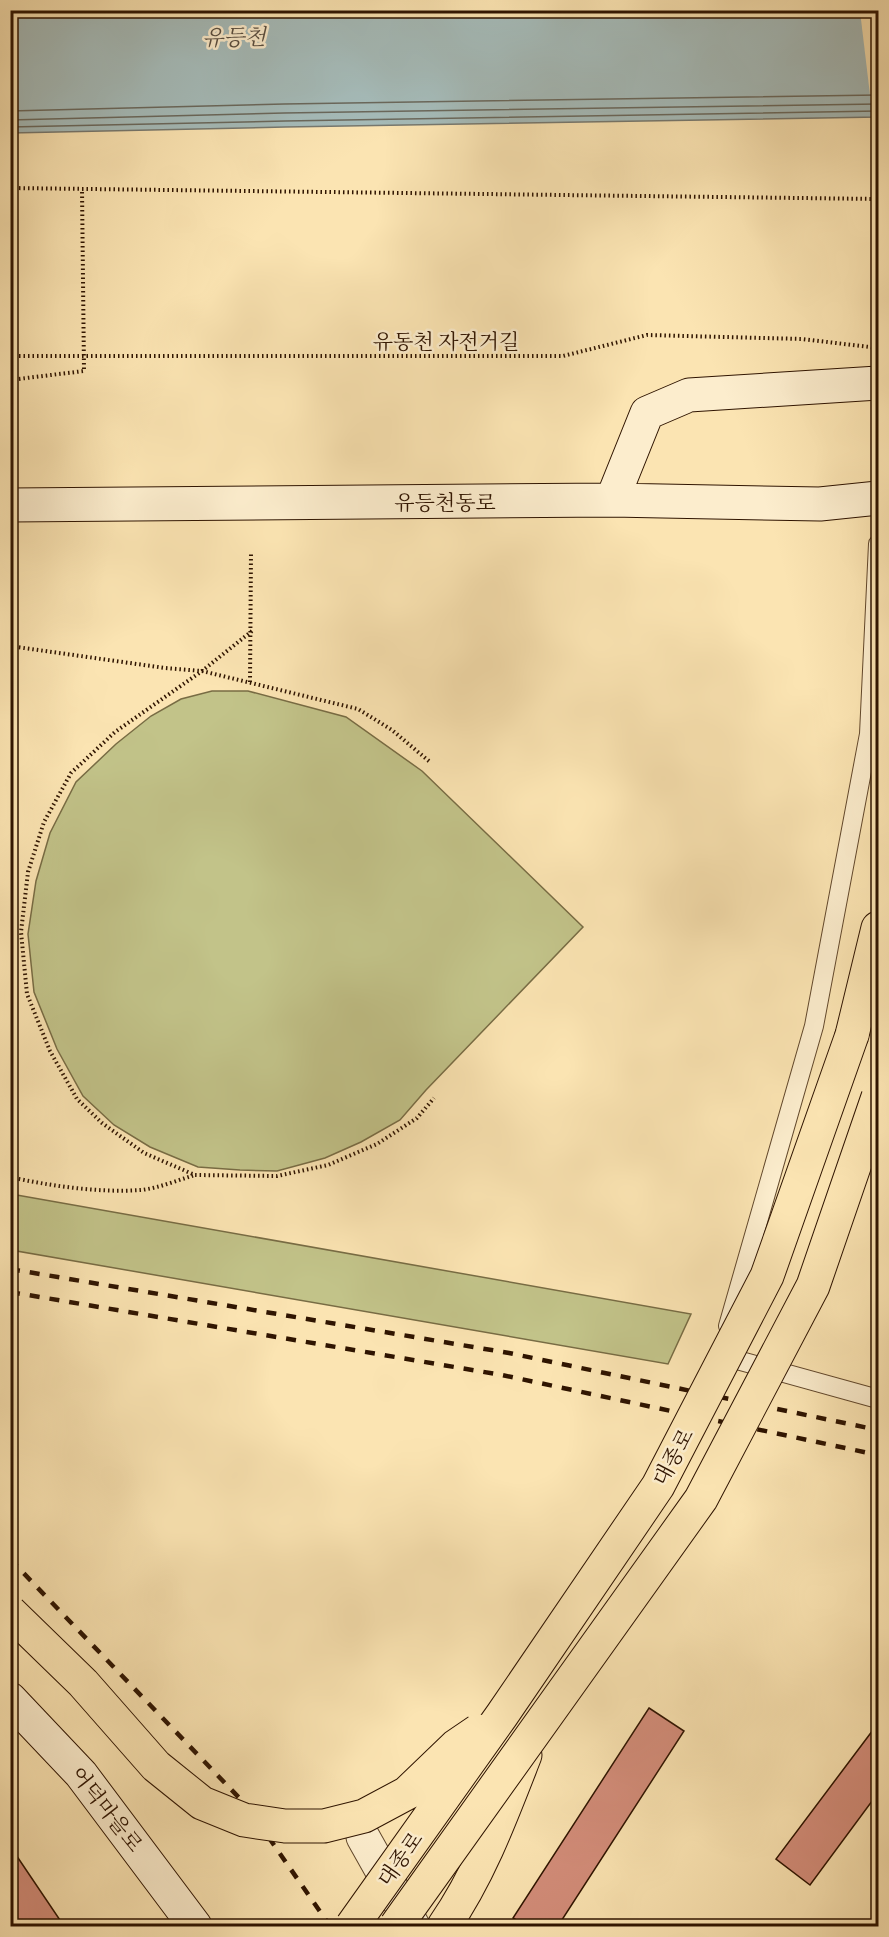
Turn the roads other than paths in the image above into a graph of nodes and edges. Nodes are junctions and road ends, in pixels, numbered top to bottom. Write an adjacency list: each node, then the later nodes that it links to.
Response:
1 (879, 383): 3 (main road)
2 (879, 498): 3 (main road, 유등천동로)
3 (612, 500): 4 (main road, 유등천동로)
4 (10, 505)
5 (879, 544): 8 (lane)
6 (879, 928): 11 (main road, 대종로, bridge)
7 (879, 1097): 12 (main road, 대종로, bridge)
8 (879, 1399)
9 (10, 1612): 11 (main road, bridge)
10 (10, 1699): 14 (main road, 어덕마을로)
11 (502, 1715): 15 (main road, 대종로, bridge)
12 (531, 1738): 16 (main road, 대종로, bridge); 18 (main road, bridge)
13 (363, 1837): 17 (main road)
14 (195, 1926)
15 (352, 1926)
16 (396, 1926)
17 (413, 1926)
18 (444, 1926)

